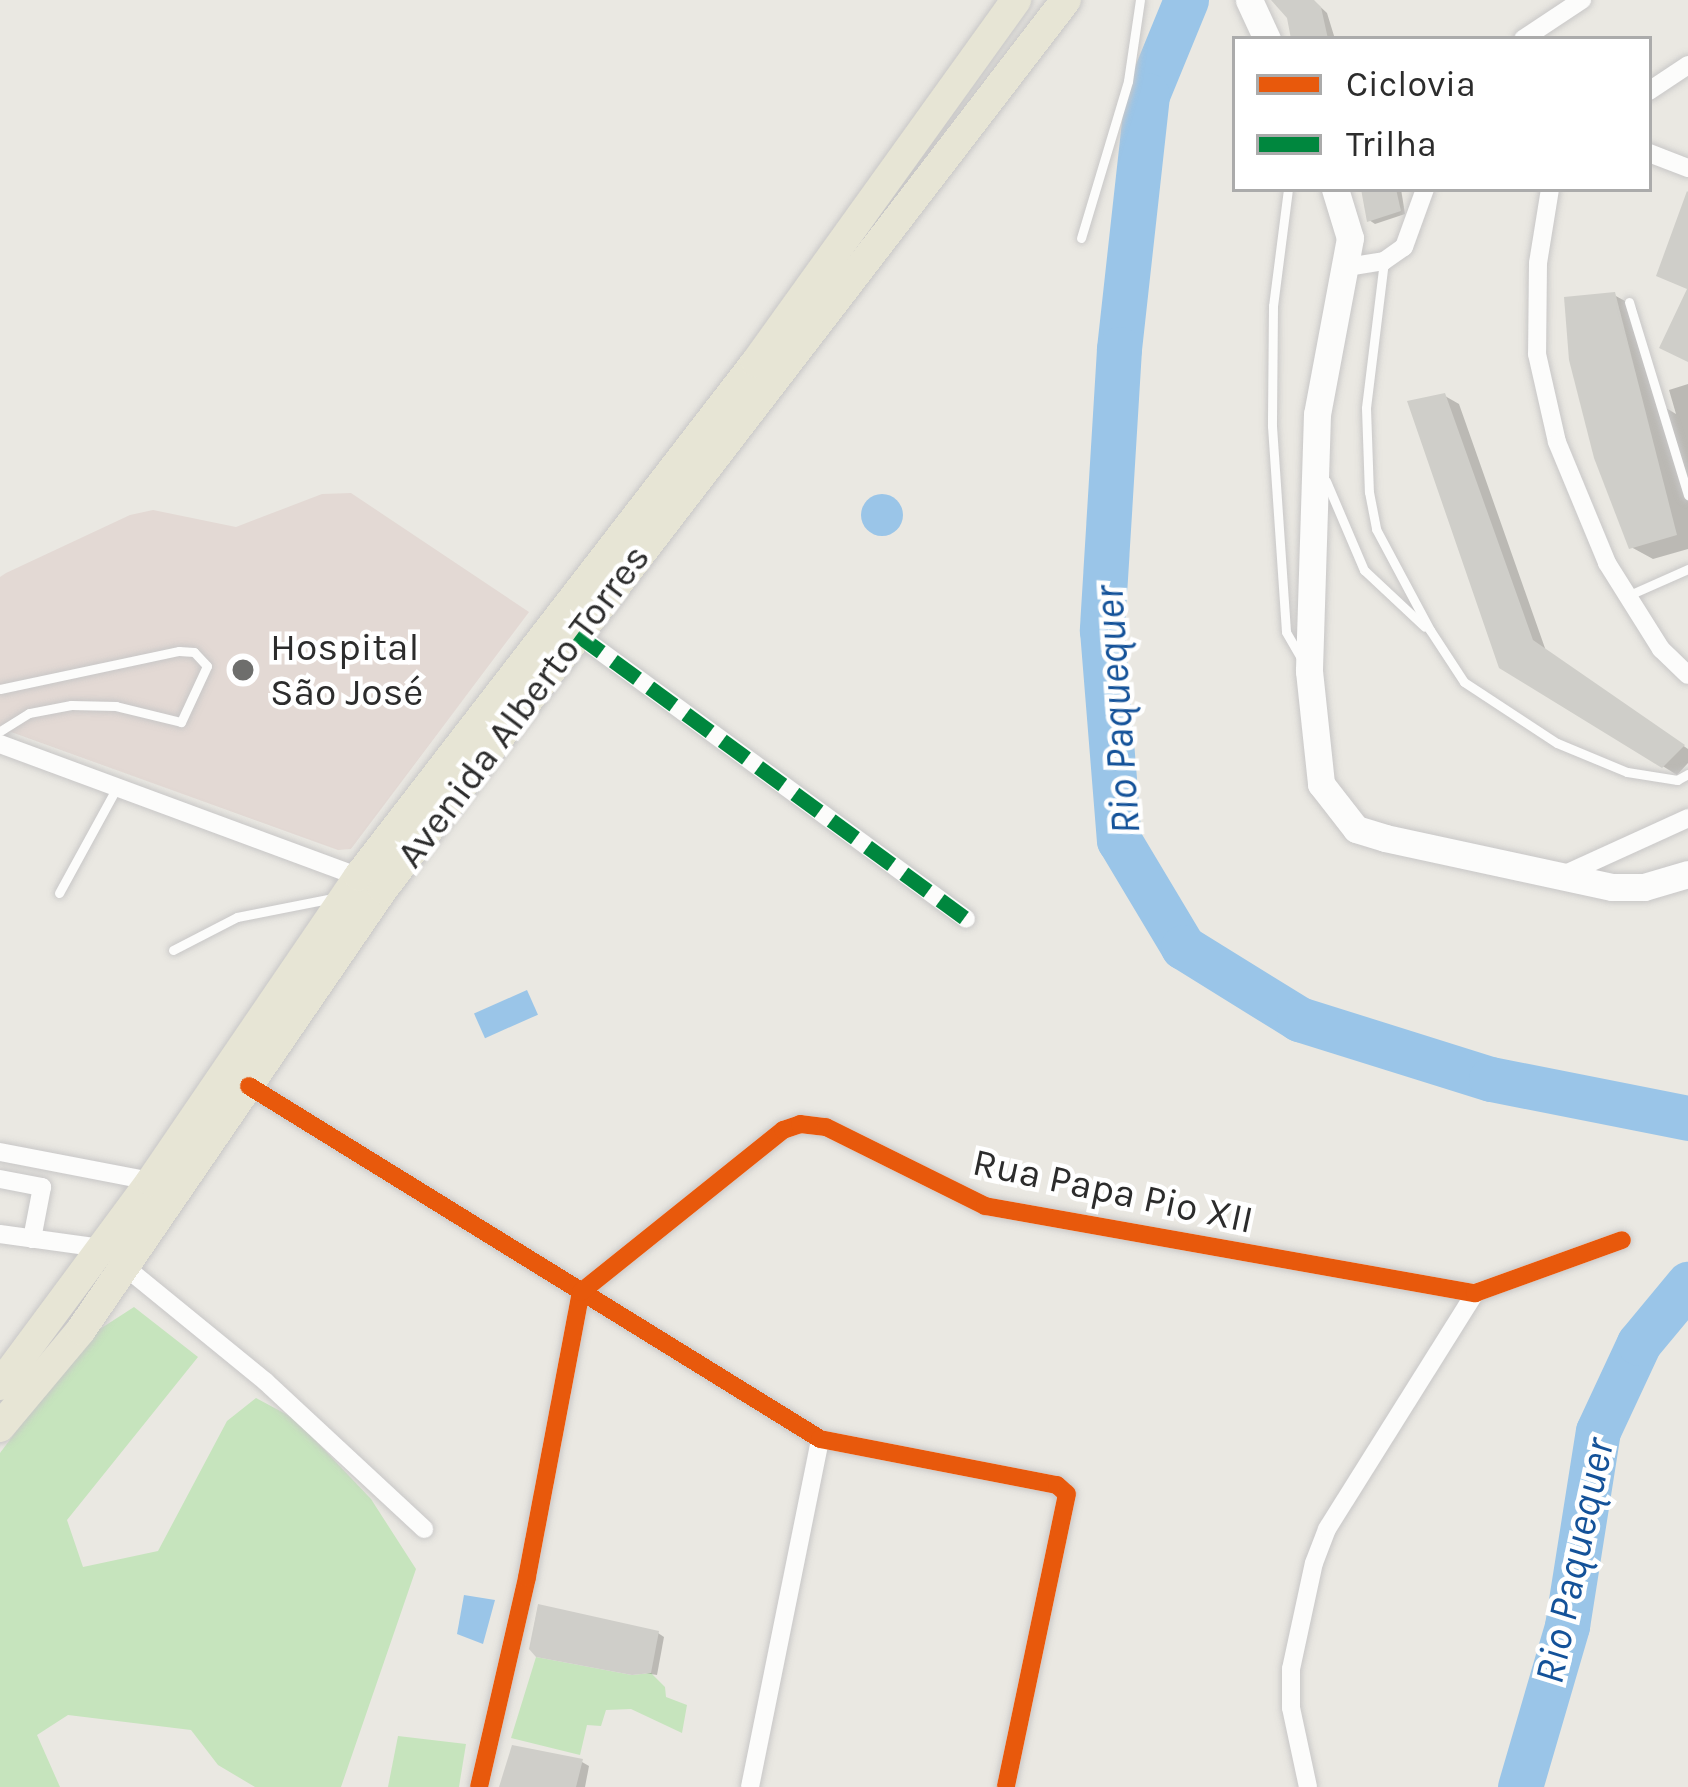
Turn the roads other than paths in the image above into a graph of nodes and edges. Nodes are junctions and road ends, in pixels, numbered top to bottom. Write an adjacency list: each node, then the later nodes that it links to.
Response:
1 (1016, 0): 36 (main road, Avenida Alberto Torres)
2 (1066, 0): 25 (main road, Avenida Alberto Torres)
3 (1139, 0): 16 (lane)
4 (1582, 0): 7 (street)
5 (1250, 2): 6 (street)
6 (1266, 36)
7 (1528, 36)
8 (1688, 65): 9 (street)
9 (1652, 89)
10 (1652, 154): 11 (street)
11 (1688, 168)
12 (1288, 192): 26 (lane)
13 (1336, 192): 18 (street)
14 (1424, 192): 17 (street)
15 (1550, 192): 23 (street)
16 (1082, 238)
17 (1384, 261): 18 (street); 24 (lane)
18 (1347, 267): 20 (street)
19 (1629, 302): 21 (lane)
20 (1316, 453): 24 (lane); 26 (street)
21 (1688, 495)
22 (1688, 569): 23 (lane)
23 (1627, 596): 27 (street)
24 (1430, 630): 31 (lane)
25 (578, 634): 36 (main road, Avenida Alberto Torres); 38 (street)
26 (1310, 671): 35 (street)
27 (1688, 675)
28 (0, 689): 29 (lane)
29 (0, 731)
30 (0, 744): 32 (street)
31 (1688, 773)
32 (117, 787): 36 (street); 37 (lane)
33 (1688, 818): 35 (street)
34 (1688, 874): 35 (street)
35 (1558, 878)
36 (362, 887): 39 (lane); 40 (main road, Avenida Alberto Torres); 43 (main road, Avenida Alberto Torres)
37 (59, 893)
38 (966, 920)
39 (173, 950)
40 (249, 1086): 47 (main road, Avenida Alberto Torres); 48 (street)
41 (0, 1152): 43 (street)
42 (0, 1179): 45 (street)
43 (151, 1181): 47 (main road, Avenida Alberto Torres)
44 (0, 1234): 45 (street)
45 (32, 1239): 47 (street)
46 (1622, 1240): 49 (street, Rua Papa Pio XII)
47 (113, 1257): 50 (main road, Avenida Alberto Torres); 51 (main road, Avenida Alberto Torres); 53 (street)
48 (581, 1292): 49 (street, Rua Papa Pio XII); 52 (street); 54 (street)
49 (1475, 1293): 57 (street)
50 (0, 1384)
51 (0, 1427)
52 (820, 1438): 55 (street); 56 (street)
53 (424, 1529)
54 (479, 1787)
55 (750, 1787)
56 (1006, 1787)
57 (1308, 1787)

